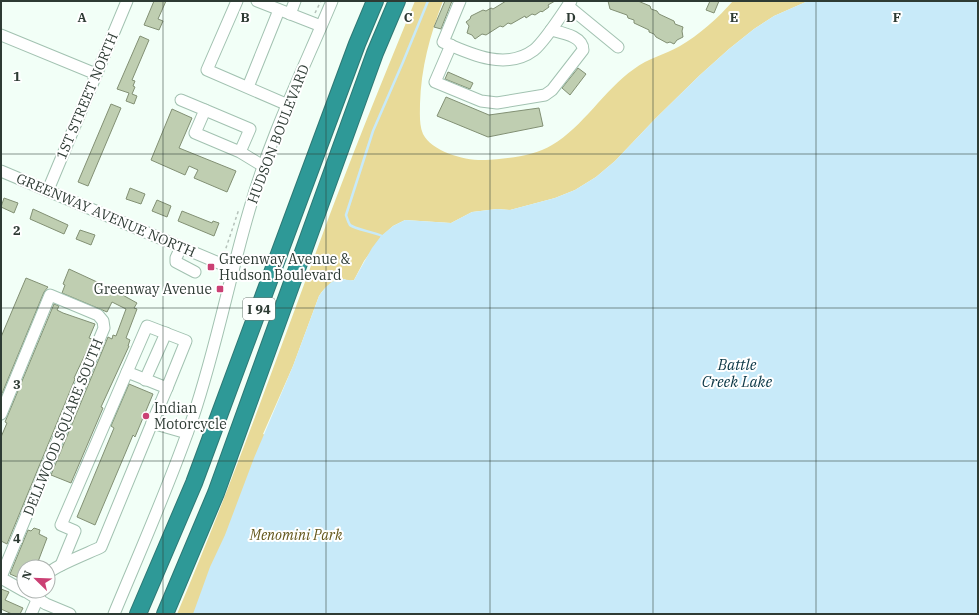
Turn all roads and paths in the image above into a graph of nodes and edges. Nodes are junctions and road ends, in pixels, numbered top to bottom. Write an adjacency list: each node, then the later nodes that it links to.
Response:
1 (127, 1): 18 (street, 1ST STREET NORTH)
2 (237, 1): 19 (street)
3 (257, 1): 11 (street)
4 (296, 1): 12 (street)
5 (332, 1): 13 (street, HUDSON BOULEVARD)
6 (375, 1): 47 (highway, I 94)
7 (397, 1): 23 (highway, I 94)
8 (408, 1): 23 (highway)
9 (460, 1): 16 (street)
10 (570, 3): 14 (street); 17 (street)
11 (279, 10): 12 (street); 19 (street)
12 (290, 14): 13 (street)
13 (321, 26): 21 (street, HUDSON BOULEVARD)
14 (551, 30): 16 (street); 16 (street)
15 (1, 35): 18 (street)
16 (451, 45)
17 (618, 47)
18 (96, 74): 27 (street, 1ST STREET NORTH)
19 (248, 87): 21 (street)
20 (182, 100): 22 (street)
21 (288, 105): 25 (street, HUDSON BOULEVARD)
22 (205, 110): 24 (street); 24 (street)
23 (341, 149): 48 (highway, I 94)
24 (240, 152): 25 (street)
25 (263, 166): 29 (street, HUDSON BOULEVARD)
26 (1, 171): 27 (street, GREENWAY AVENUE NORTH)
27 (48, 190): 28 (street, GREENWAY AVENUE NORTH)
28 (181, 247): 29 (street, GREENWAY AVENUE NORTH); 30 (street)
29 (233, 269): 37 (street, HUDSON BOULEVARD)
30 (195, 272)
31 (166, 333): 32 (street); 33 (street); 34 (street)
32 (127, 372): 33 (street); 38 (street)
33 (146, 380): 34 (street)
34 (166, 388): 36 (street)
35 (1, 414): 40 (street, DELLWOOD SQUARE SOUTH)
36 (152, 423): 37 (street); 38 (street)
37 (187, 433): 46 (street, HUDSON BOULEVARD)
38 (61, 565): 39 (street)
39 (56, 568)
40 (1, 578): 41 (street)
41 (16, 586)
42 (37, 599): 44 (street)
43 (42, 599): 45 (street)
44 (31, 614)
45 (70, 614)
46 (114, 614)
47 (138, 614)
48 (165, 614)

